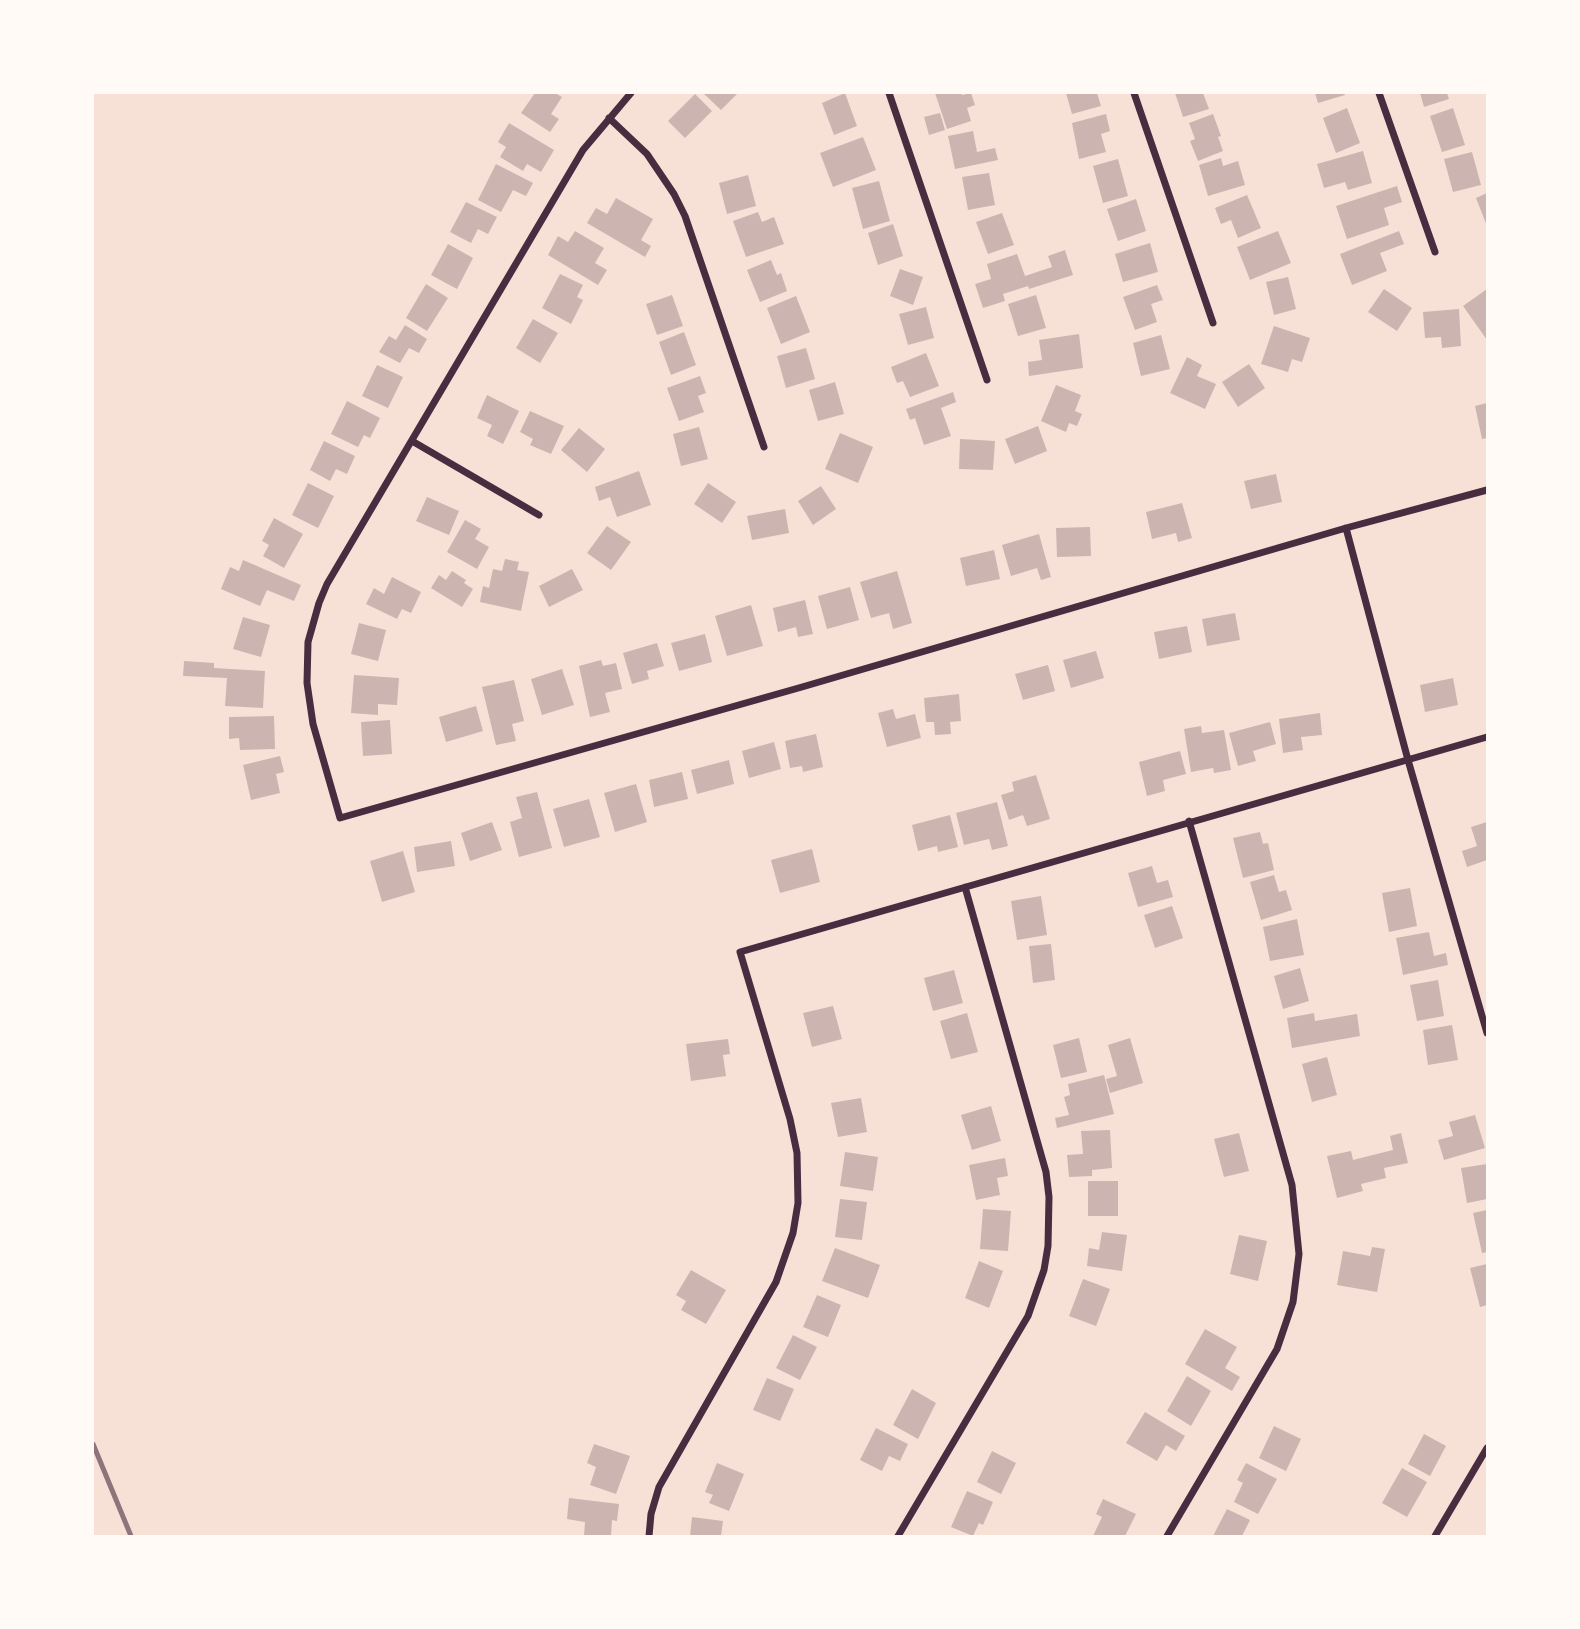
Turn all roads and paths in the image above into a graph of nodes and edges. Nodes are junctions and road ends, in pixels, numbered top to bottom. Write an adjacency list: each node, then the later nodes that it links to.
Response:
1 (631, 93): 5 (street)
2 (889, 93): 8 (street)
3 (1134, 93): 7 (street)
4 (1379, 93): 6 (street)
5 (609, 118): 9 (street); 10 (street)
6 (1435, 252)
7 (1213, 323)
8 (987, 380)
9 (412, 441): 12 (street); 13 (street)
10 (764, 447)
11 (1487, 490): 13 (street)
12 (539, 515)
13 (1346, 528): 15 (street)
14 (1487, 737): 15 (street)
15 (1408, 760): 16 (street); 18 (street)
16 (1189, 821): 17 (street); 22 (street)
17 (965, 887): 20 (street); 21 (street)
18 (1487, 1033)
19 (1487, 1448): 23 (street)
20 (649, 1536)
21 (898, 1536)
22 (1167, 1536)
23 (1435, 1536)

